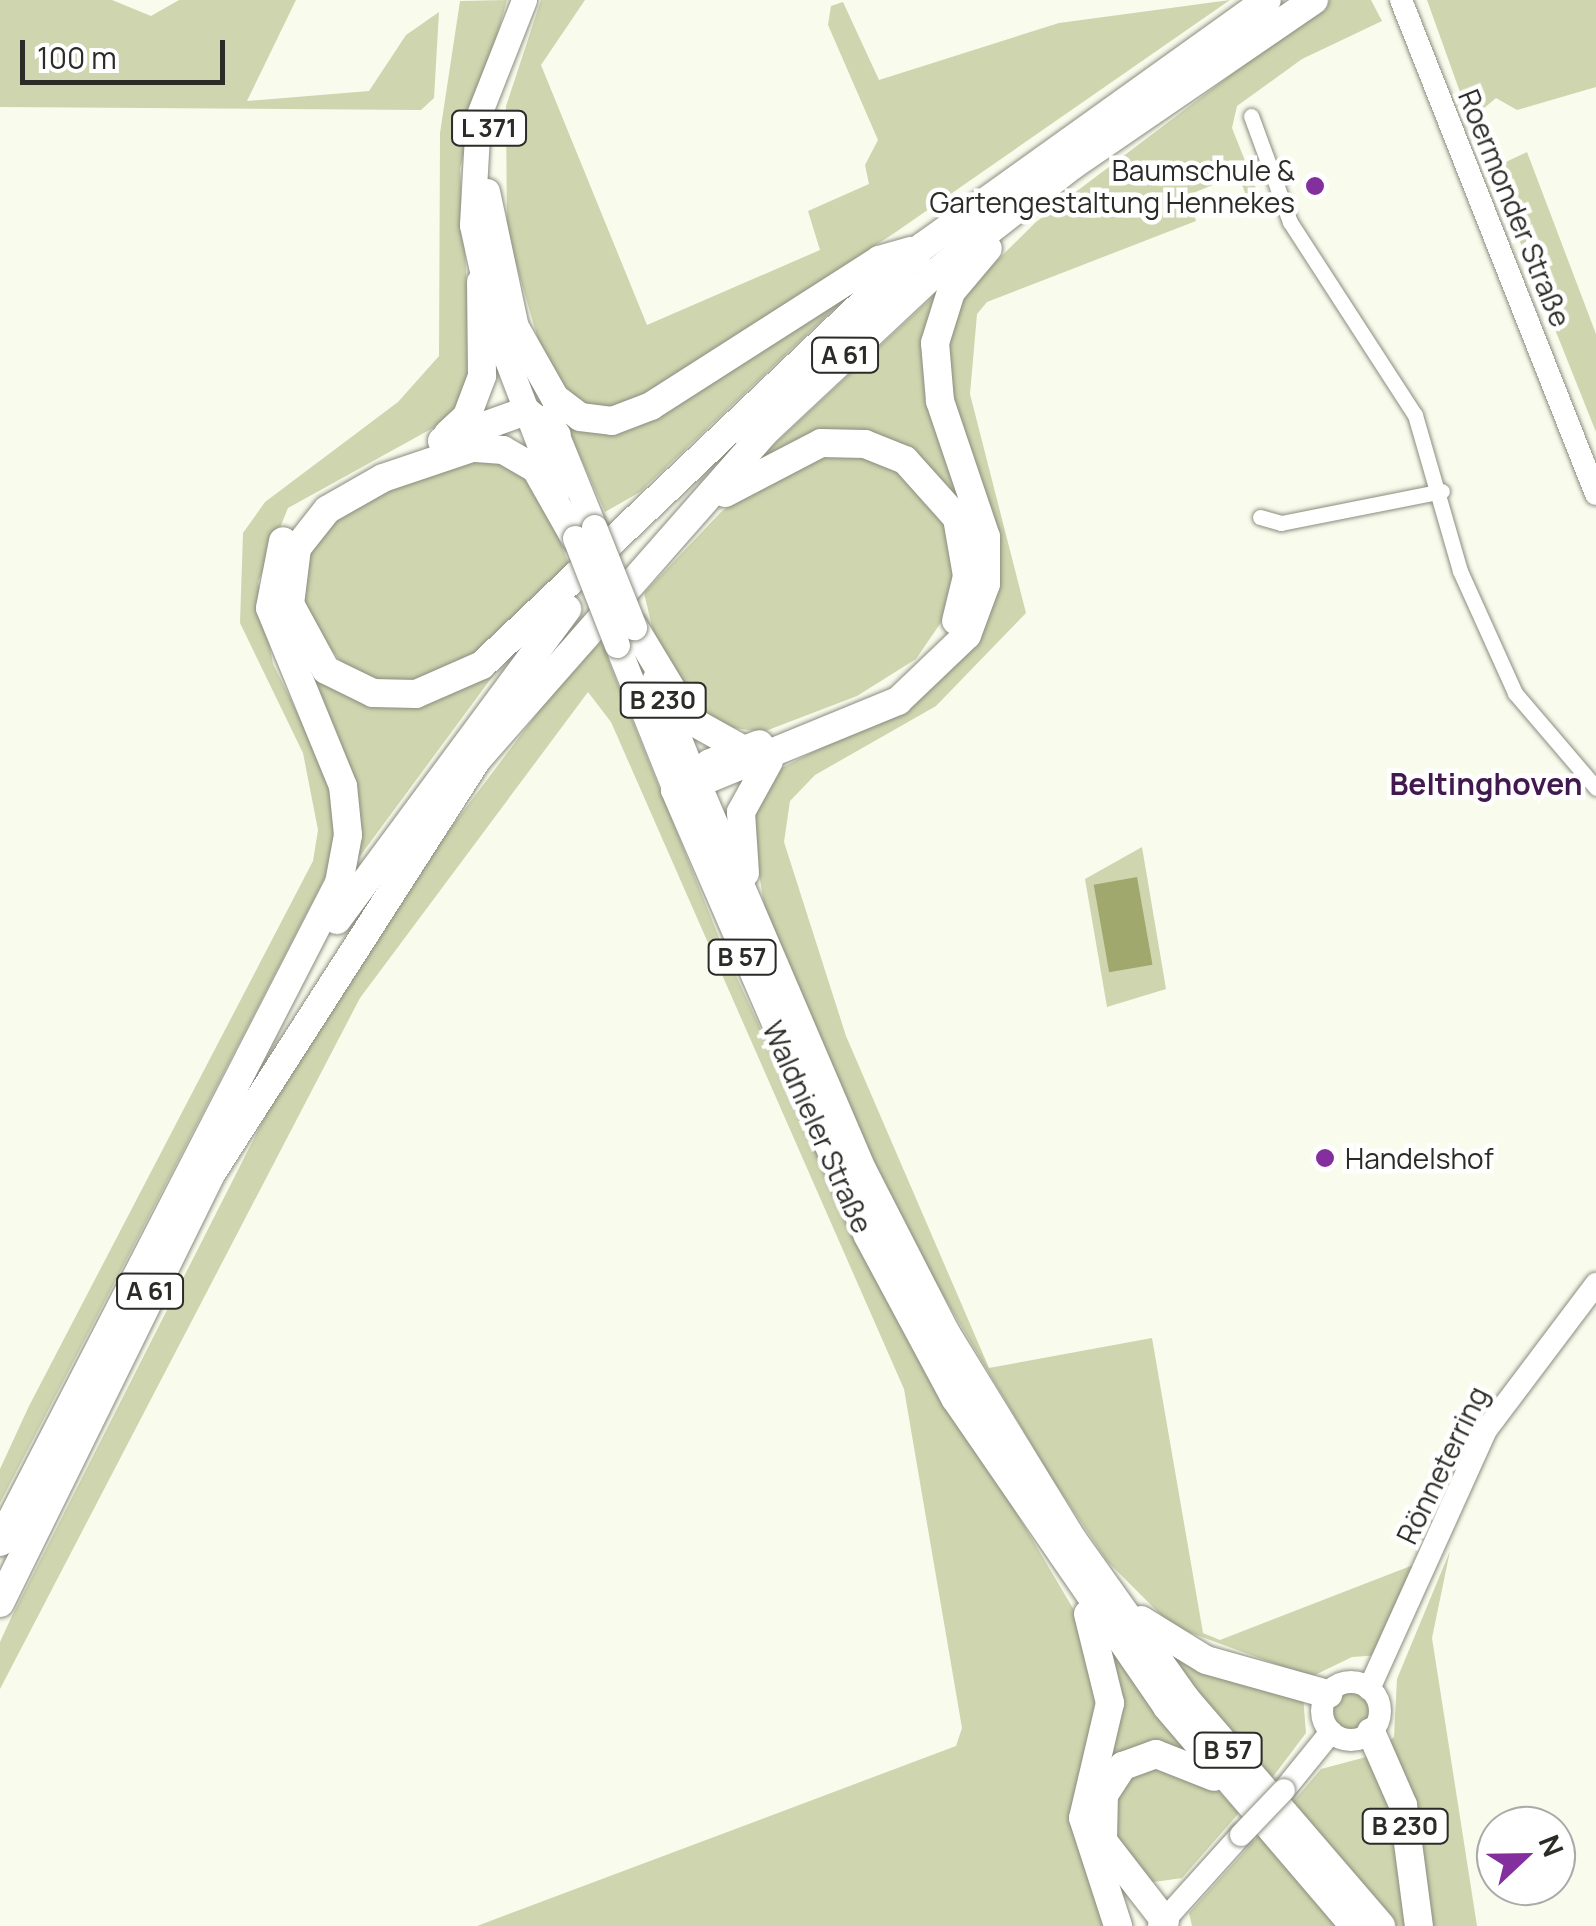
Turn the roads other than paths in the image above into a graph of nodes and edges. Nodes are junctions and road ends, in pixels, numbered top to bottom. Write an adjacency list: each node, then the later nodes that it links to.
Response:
1 (524, 0): 5 (main road, Waldnieler Straße / L 371)
2 (1267, 0): 8 (highway, A 61)
3 (1314, 0): 7 (highway, A 61)
4 (1402, 4): 15 (street, Roermonder Straße)
5 (500, 51): 9 (main road, Waldnieler Straße / L 371); 10 (main road, Waldnieler Straße / L 371)
6 (1251, 116): 14 (street)
7 (1073, 165): 19 (highway, A 61); 22 (highway)
8 (922, 247): 10 (highway); 16 (highway, A 61)
9 (481, 282): 11 (main road, Waldnieler Straße / L 371); 13 (highway)
10 (512, 322): 12 (main road, Waldnieler Straße / L 371)
11 (526, 410): 12 (highway); 13 (highway); 18 (main road, Waldnieler Straße / L 371)
12 (556, 435): 18 (main road, Waldnieler Straße / L 371)
13 (436, 443): 26 (highway)
14 (1442, 491): 17 (street); 24 (street)
15 (1595, 491)
16 (644, 515): 18 (highway); 26 (highway, A 61)
17 (1260, 517)
18 (579, 530): 19 (main road, Waldnieler Straße / L 371, bridge)
19 (618, 582): 20 (main road, Waldnieler Straße / B 230, bridge); 21 (highway); 30 (highway, A 61)
20 (626, 636): 21 (highway); 23 (main road, Waldnieler Straße / B 230)
21 (744, 750): 23 (highway)
22 (774, 756): 23 (highway); 25 (highway)
23 (689, 784): 25 (highway, Waldnieler Straße / B 57); 29 (highway, Waldnieler Straße / B 57)
24 (1596, 788)
25 (760, 938): 29 (highway, Waldnieler Straße / B 57)
26 (272, 1016): 28 (highway, A 61)
27 (1596, 1284): 31 (street, Rönneterring)
28 (0, 1542)
29 (1082, 1572): 32 (highway); 35 (highway, Waldnieler Straße / B 57); 36 (highway); 40 (highway, Waldnieler Straße / B 57)
30 (0, 1603)
31 (1369, 1689): 32 (street); 34 (street)
32 (1328, 1694): 33 (street)
33 (1332, 1732): 34 (street); 37 (street, bridge)
34 (1371, 1732): 41 (highway, B 230)
35 (1239, 1796): 37 (highway); 39 (highway, Waldnieler Straße / B 57)
36 (1098, 1865): 37 (highway); 38 (highway)
37 (1164, 1924)
38 (1118, 1926)
39 (1354, 1926)
40 (1381, 1926)
41 (1419, 1926)

